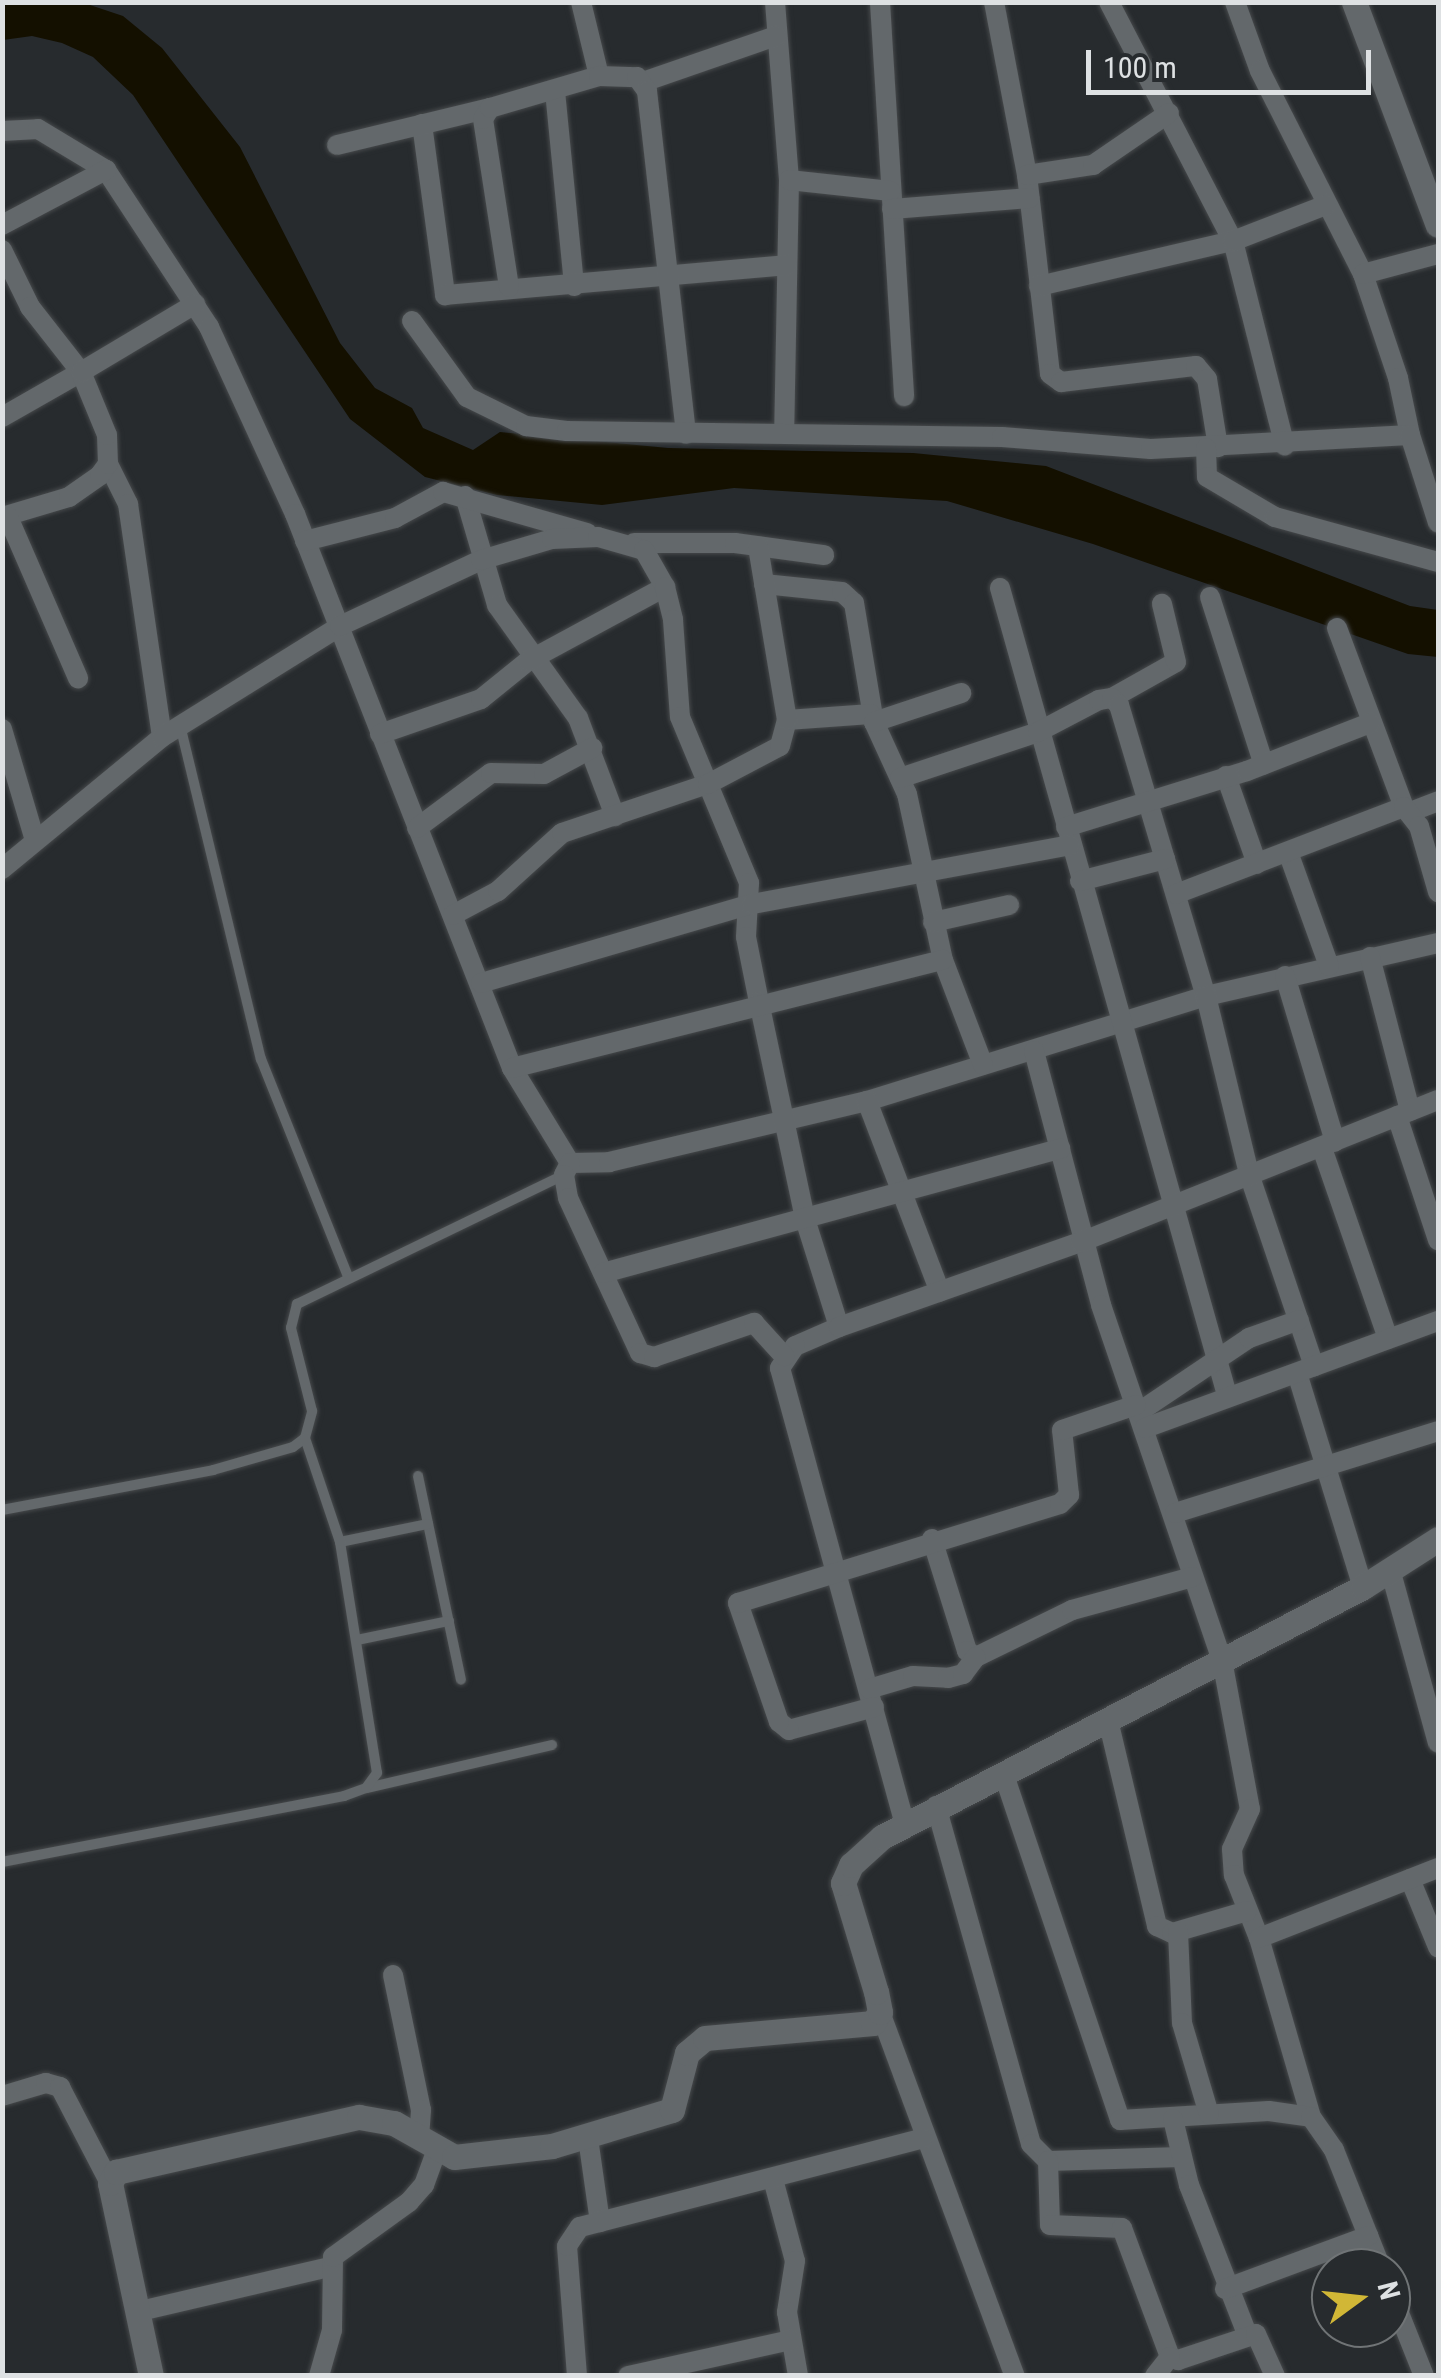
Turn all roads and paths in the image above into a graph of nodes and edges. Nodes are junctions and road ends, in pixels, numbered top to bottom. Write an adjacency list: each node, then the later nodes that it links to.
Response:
1 (580, 2): 9 (street)
2 (775, 2): 8 (street)
3 (880, 2): 21 (street)
4 (994, 2): 18 (street)
5 (1109, 2): 13 (street)
6 (1234, 2): 22 (street)
7 (1354, 2): 24 (street)
8 (776, 36): 10 (street); 19 (street)
9 (598, 76): 10 (street); 11 (street)
10 (643, 82): 30 (street)
11 (555, 91): 12 (street); 31 (street)
12 (490, 108): 14 (street); 33 (street)
13 (1169, 113): 18 (street); 25 (street)
14 (422, 124): 16 (street); 33 (street)
15 (2, 131): 17 (street)
16 (337, 145)
17 (106, 170): 23 (street); 34 (street)
18 (1027, 175): 20 (street)
19 (790, 180): 21 (street); 28 (street)
20 (1030, 198): 21 (street); 32 (street)
21 (891, 200): 37 (street)
22 (1326, 205): 25 (street); 29 (street)
23 (2, 225)
24 (1438, 225)
25 (1233, 241): 32 (street); 42 (street)
26 (2, 250): 36 (street)
27 (1438, 254): 29 (street)
28 (787, 265): 30 (street); 39 (street)
29 (1362, 274): 41 (street)
30 (670, 278): 31 (street); 40 (street)
31 (574, 286): 33 (street)
32 (1039, 286): 43 (street)
33 (508, 287)
34 (195, 304): 36 (street); 49 (street)
35 (412, 322): 40 (street)
36 (81, 372): 38 (street); 44 (street)
37 (904, 396)
38 (2, 416)
39 (784, 433): 40 (street); 43 (street)
40 (686, 434)
41 (1410, 434): 42 (street); 47 (street)
42 (1285, 446): 43 (street)
43 (1212, 448): 54 (street)
44 (108, 464): 46 (street); 73 (street)
45 (465, 496): 48 (street); 49 (street); 53 (street)
46 (5, 517): 63 (street)
47 (1438, 523)
48 (598, 537): 50 (street); 53 (street)
49 (305, 542): 60 (street)
50 (634, 542): 51 (street); 56 (street)
51 (758, 546): 52 (street); 55 (street)
52 (824, 555)
53 (481, 560): 60 (street); 62 (street)
54 (1438, 562)
55 (764, 584): 66 (street); 67 (street)
56 (665, 587): 62 (street); 78 (street)
57 (1000, 588): 71 (street)
58 (1210, 597): 75 (street)
59 (1162, 604): 65 (street)
60 (340, 626): 69 (street); 72 (street)
61 (1337, 628): 68 (street)
62 (534, 658): 72 (street); 74 (street)
63 (78, 678)
64 (961, 693): 66 (street)
65 (1112, 698): 71 (street); 79 (street)
66 (872, 718): 67 (street); 77 (street)
67 (788, 720): 78 (street)
68 (1370, 723): 75 (street); 81 (street)
69 (180, 724): 73 (street); 124 (lane)
70 (2, 729): 85 (street)
71 (1038, 732): 77 (street); 84 (street)
72 (380, 734): 83 (street)
73 (162, 737): 85 (street)
74 (592, 748): 82 (street); 83 (street)
75 (1264, 764): 76 (street)
76 (1226, 776): 79 (street); 89 (street)
77 (900, 778): 90 (street)
78 (708, 784): 82 (street); 94 (street)
79 (1147, 799): 84 (street); 87 (street)
80 (1438, 801): 81 (street)
81 (1407, 809): 86 (street); 92 (street)
82 (616, 816): 96 (street)
83 (417, 828): 96 (street)
84 (1068, 836): 90 (street); 91 (street)
85 (34, 837): 88 (street)
86 (1288, 852): 89 (street); 101 (street)
87 (1165, 859): 91 (street); 93 (street)
88 (5, 862)
89 (1257, 864): 93 (street)
90 (924, 870): 94 (street); 97 (street)
91 (1080, 882): 106 (street)
92 (1438, 892)
93 (1176, 894): 104 (street)
94 (752, 904): 103 (street); 105 (street)
95 (1009, 905): 97 (street)
96 (454, 915): 103 (street)
97 (933, 922): 100 (street)
98 (1438, 943): 99 (street)
99 (1370, 957): 101 (street); 112 (street)
100 (943, 960): 105 (street); 108 (street)
101 (1330, 966): 102 (street)
102 (1285, 976): 104 (street); 114 (street)
103 (481, 983): 109 (street)
104 (1206, 996): 106 (street); 117 (street)
105 (759, 1002): 109 (street); 113 (street)
106 (1120, 1026): 107 (street); 119 (street)
107 (1034, 1051): 108 (street); 115 (street)
108 (982, 1066): 111 (street)
109 (512, 1068): 116 (street)
110 (1438, 1100): 112 (street)
111 (866, 1101): 113 (street); 118 (street)
112 (1403, 1113): 114 (street); 121 (street)
113 (783, 1118): 116 (street); 120 (street)
114 (1328, 1145): 117 (street); 129 (street)
115 (1060, 1149): 118 (street); 122 (street)
116 (567, 1169): 123 (street); 124 (lane)
117 (1249, 1174): 119 (street); 126 (street)
118 (896, 1190): 120 (street); 125 (street)
119 (1173, 1206): 122 (street); 131 (street)
120 (805, 1219): 123 (street); 128 (street)
121 (1438, 1240)
122 (1082, 1242): 125 (street); 134 (street)
123 (602, 1273): 130 (street)
124 (348, 1276): 136 (lane)
125 (940, 1292): 128 (street)
126 (1299, 1320): 131 (street); 132 (street)
127 (1438, 1320): 129 (street)
128 (840, 1327): 130 (street)
129 (1388, 1339): 132 (street)
130 (784, 1356): 145 (street)
131 (1217, 1358): 133 (street); 134 (street)
132 (1306, 1369): 133 (street); 137 (street)
133 (1227, 1395): 134 (street)
134 (1140, 1415): 140 (street); 143 (street)
135 (1438, 1431): 137 (street)
136 (305, 1438): 139 (lane); 144 (lane)
137 (1321, 1466): 140 (street); 148 (street)
138 (418, 1476): 141 (lane)
139 (2, 1510)
140 (1174, 1513): 147 (street)
141 (428, 1524): 144 (lane); 149 (lane)
142 (1438, 1539): 146 (street)
143 (932, 1540): 145 (street); 151 (street)
144 (340, 1542): 150 (lane)
145 (838, 1569): 154 (street); 154 (street)
146 (1390, 1569): 148 (street); 156 (street)
147 (1192, 1577): 151 (street); 152 (street)
148 (1363, 1587): 152 (street)
149 (449, 1621): 150 (lane); 153 (lane)
150 (357, 1640): 159 (lane)
151 (976, 1657): 154 (street)
152 (1222, 1660): 155 (street); 165 (street)
153 (461, 1680)
154 (872, 1698): 161 (street)
155 (1108, 1720): 158 (street); 166 (street)
156 (1438, 1744)
157 (552, 1746): 159 (lane)
158 (1004, 1775): 160 (street); 174 (street)
159 (366, 1788): 162 (lane)
160 (936, 1806): 161 (street); 179 (street)
161 (905, 1824): 170 (street)
162 (2, 1862)
163 (1438, 1868): 164 (street)
164 (1410, 1879): 167 (street); 168 (street)
165 (1247, 1911): 166 (street); 167 (street)
166 (1178, 1932): 172 (street)
167 (1259, 1938): 173 (street)
168 (1438, 1946)
169 (393, 1975): 177 (street)
170 (880, 2012): 175 (street); 176 (street)
171 (2, 2096): 181 (street)
172 (1209, 2114): 173 (street); 174 (street)
173 (1311, 2116): 183 (street)
174 (1173, 2119): 178 (street)
175 (588, 2138): 177 (street); 182 (street)
176 (924, 2138): 180 (street); 197 (street)
177 (428, 2144): 181 (street); 185 (street)
178 (1181, 2157): 179 (street); 186 (street)
179 (1048, 2160): 191 (street)
180 (773, 2179): 182 (street); 189 (street)
181 (110, 2182): 187 (street)
182 (600, 2222): 194 (street)
183 (1368, 2236): 184 (street); 186 (street)
184 (1373, 2248)
185 (330, 2267): 187 (street); 193 (street)
186 (1226, 2289): 188 (street)
187 (136, 2312): 192 (street)
188 (1246, 2334): 191 (street); 199 (street)
189 (791, 2340): 195 (street); 196 (street)
190 (1411, 2343): 200 (street)
191 (1170, 2357): 198 (street)
192 (151, 2376)
193 (320, 2376)
194 (577, 2376)
195 (628, 2376)
196 (798, 2376)
197 (1015, 2376)
198 (1155, 2376)
199 (1275, 2376)
200 (1424, 2376)

